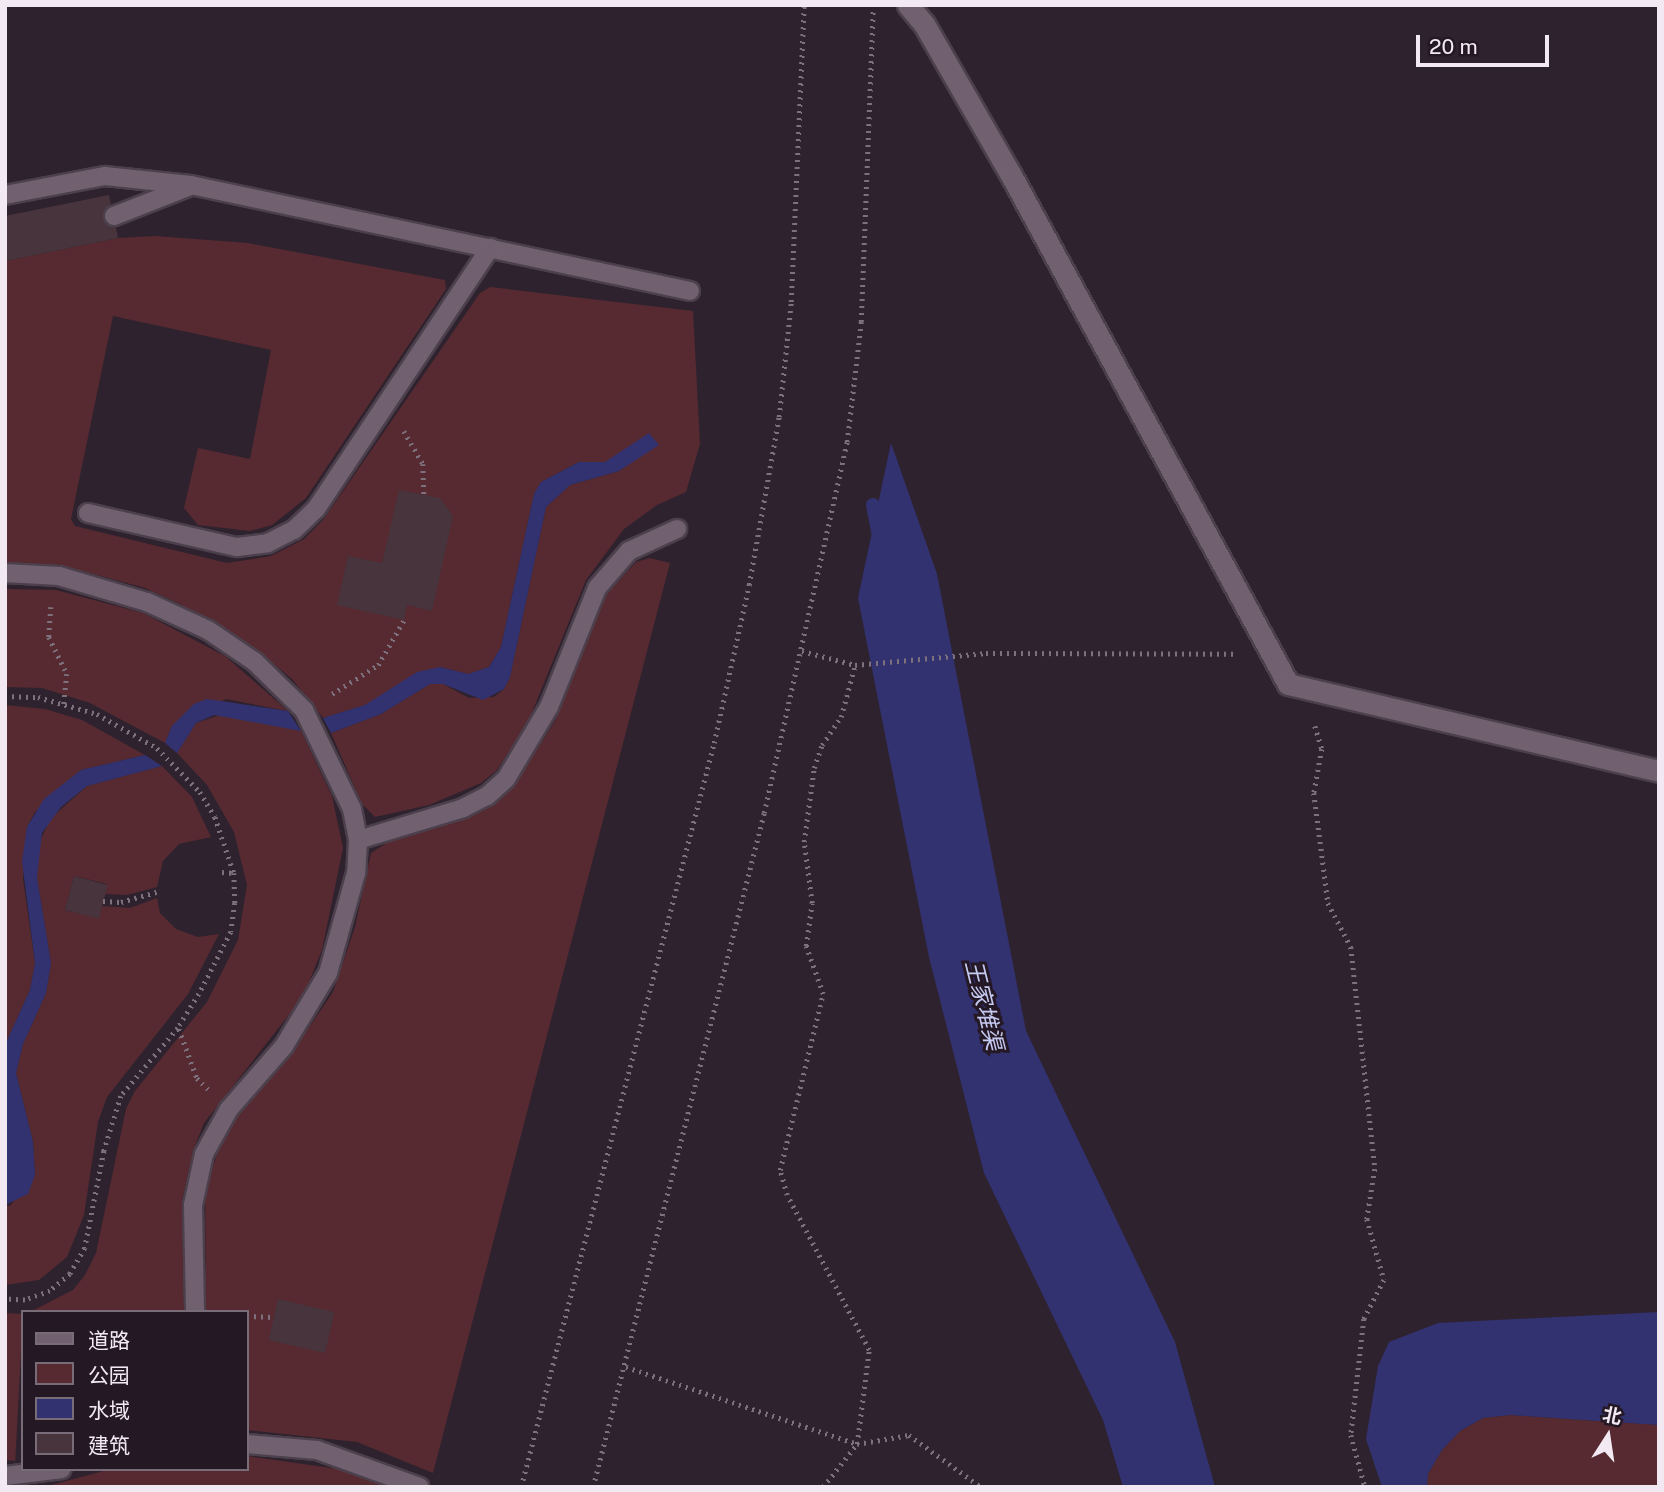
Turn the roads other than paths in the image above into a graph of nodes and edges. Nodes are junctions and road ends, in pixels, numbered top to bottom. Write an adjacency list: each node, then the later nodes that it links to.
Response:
1 (908, 5): 10 (street)
2 (191, 185): 3 (lane); 4 (lane); 5 (lane)
3 (5, 195)
4 (114, 216)
5 (490, 248): 6 (lane); 7 (lane)
6 (690, 290)
7 (88, 513)
8 (677, 528): 11 (lane)
9 (5, 573): 11 (lane)
10 (1659, 771)
11 (358, 840): 12 (lane)
12 (195, 1310)
13 (248, 1444): 16 (lane)
14 (46, 1471): 15 (lane)
15 (5, 1476)
16 (420, 1487)

